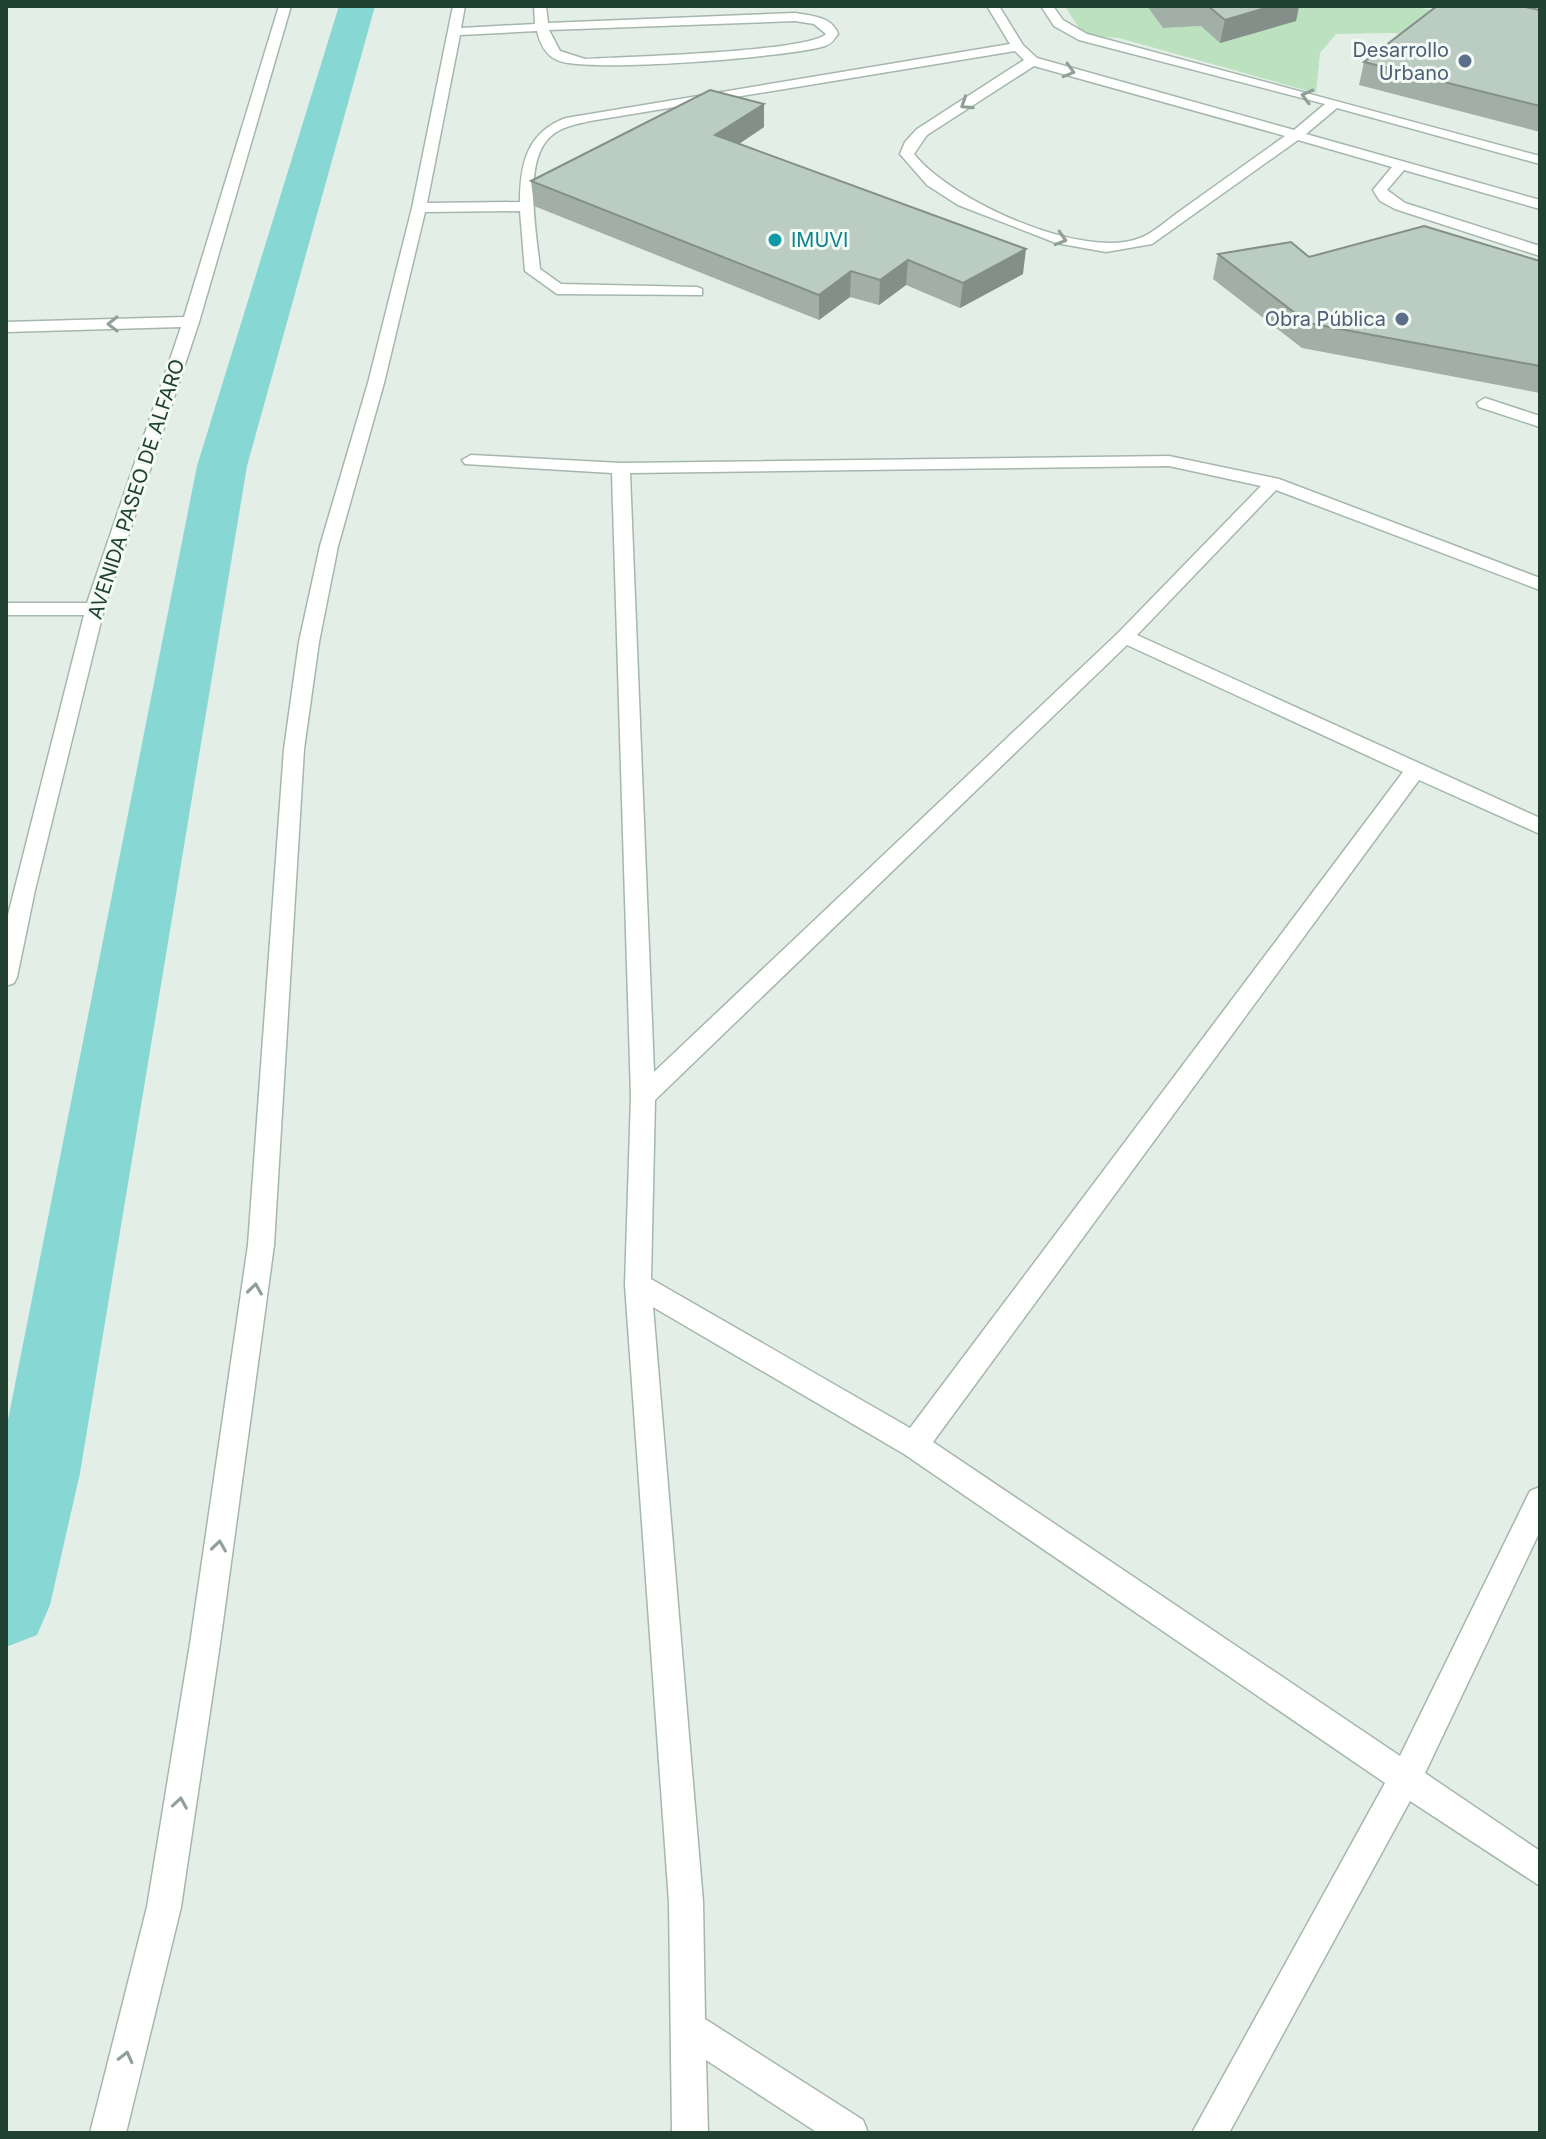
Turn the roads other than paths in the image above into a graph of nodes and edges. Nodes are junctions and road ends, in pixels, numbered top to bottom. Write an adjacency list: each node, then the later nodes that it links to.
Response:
1 (285, 6): 19 (street, AVENIDA PASEO DE ALFARO)
2 (459, 6): 7 (street)
3 (540, 6): 6 (street)
4 (993, 6): 8 (street)
5 (1047, 6): 10 (street, one-way to 5)
6 (542, 27): 6 (street); 7 (street)
7 (452, 32): 16 (street)
8 (1018, 47): 9 (street); 15 (street)
9 (1032, 61): 11 (street, one-way to 11); 11 (street, one-way to 11)
10 (1335, 103): 11 (street); 12 (street)
11 (1296, 135): 13 (street)
12 (1540, 160)
13 (1401, 165): 14 (street); 17 (street)
14 (1540, 205)
15 (529, 206): 16 (street); 18 (street)
16 (419, 208): 40 (street, one-way to 16)
17 (1540, 251)
18 (697, 292)
19 (191, 322): 20 (street, one-way to 20); 28 (street, AVENIDA PASEO DE ALFARO)
20 (6, 327)
21 (1485, 403): 22 (street)
22 (1540, 422)
23 (471, 460): 24 (street)
24 (621, 468): 25 (street); 33 (street)
25 (1273, 483): 26 (street); 29 (street)
26 (1540, 584)
27 (6, 609): 28 (street)
28 (95, 609): 32 (street, AVENIDA PASEO DE ALFARO)
29 (1125, 637): 30 (street); 33 (street)
30 (1414, 772): 31 (street); 35 (street)
31 (1540, 827)
32 (7, 969)
33 (643, 1097): 34 (street)
34 (638, 1285): 35 (street); 39 (street)
35 (914, 1445): 37 (street)
36 (1540, 1500): 37 (street)
37 (1405, 1779): 38 (street); 43 (street)
38 (1540, 1870)
39 (689, 2029): 41 (street); 42 (street)
40 (108, 2133)
41 (690, 2133)
42 (850, 2133)
43 (1210, 2133)

